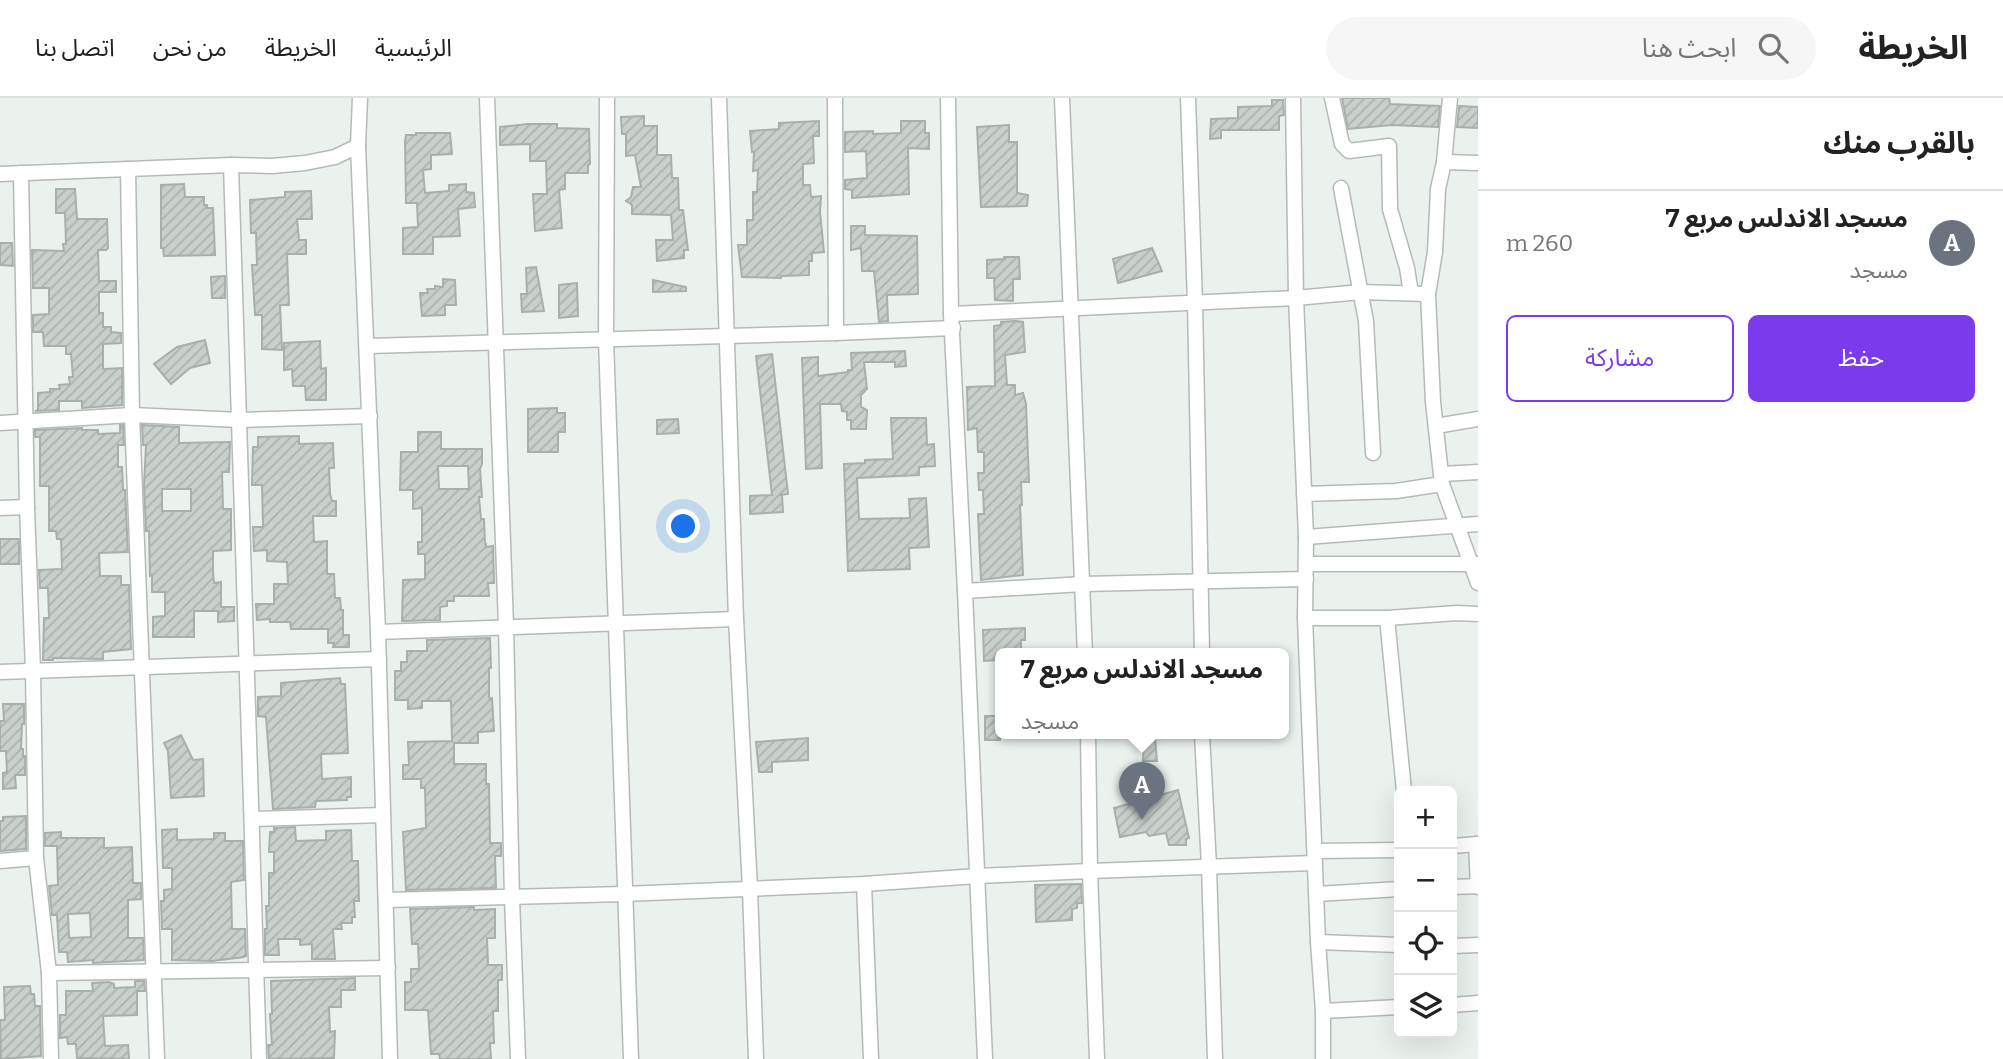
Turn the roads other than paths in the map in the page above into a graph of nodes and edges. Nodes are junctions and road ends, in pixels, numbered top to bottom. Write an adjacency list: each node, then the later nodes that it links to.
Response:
1 (360, 98): 12 (street)
2 (488, 98): 30 (street)
3 (607, 98): 29 (street)
4 (719, 98): 28 (street)
5 (835, 98): 27 (street)
6 (948, 98): 26 (street)
7 (1062, 98): 25 (street)
8 (1188, 98): 24 (street)
9 (1293, 98): 23 (street)
10 (1332, 98): 21 (street)
11 (1450, 98): 13 (street)
12 (358, 146): 15 (street); 31 (street)
13 (1444, 162): 14 (street); 22 (street)
14 (1478, 163)
15 (231, 165): 16 (street); 35 (street)
16 (128, 169): 17 (street); 32 (street)
17 (21, 173): 18 (street); 36 (street)
18 (0, 174)
19 (1341, 188): 20 (street)
20 (1361, 292): 21 (street); 23 (street); 39 (street)
21 (1411, 293): 22 (street)
22 (1428, 294): 38 (street)
23 (1296, 298): 24 (street); 42 (street)
24 (1195, 303): 25 (street); 50 (street)
25 (1072, 309): 26 (street); 52 (street)
26 (952, 321): 27 (street); 53 (street)
27 (836, 333): 28 (street)
28 (728, 335): 29 (street); 57 (street)
29 (606, 339): 30 (street); 58 (street)
30 (495, 341): 31 (street); 59 (street)
31 (368, 346): 33 (street)
32 (132, 415): 35 (street); 36 (street); 65 (street)
33 (370, 416): 35 (street); 60 (street)
34 (1478, 419): 38 (street)
35 (240, 420): 64 (street)
36 (26, 422): 37 (street); 43 (street)
37 (0, 423)
38 (1436, 426): 41 (street)
39 (1373, 453)
40 (1478, 472): 41 (street)
41 (1442, 479): 42 (street); 46 (street)
42 (1304, 494): 47 (street)
43 (27, 507): 44 (street); 66 (street)
44 (0, 508)
45 (1478, 524): 46 (street)
46 (1457, 527): 47 (street); 48 (street)
47 (1306, 537): 49 (street)
48 (1475, 564): 49 (street); 51 (street)
49 (1306, 571): 50 (street); 55 (street)
50 (1201, 582): 52 (street); 62 (street)
51 (1478, 583)
52 (1083, 584): 53 (street); 61 (street)
53 (965, 591): 81 (street)
54 (1478, 614): 56 (street)
55 (1305, 618): 56 (street); 76 (street)
56 (1387, 618): 70 (street)
57 (736, 620): 58 (street); 85 (street)
58 (616, 623): 59 (street); 87 (street)
59 (506, 626): 60 (street); 89 (street)
60 (378, 632): 63 (street)
61 (1085, 648)
62 (1202, 648)
63 (379, 659): 64 (street); 71 (street)
64 (247, 663): 65 (street); 72 (street)
65 (143, 667): 66 (street); 97 (street)
66 (33, 671): 67 (street); 77 (street)
67 (0, 672)
68 (1088, 739): 80 (street)
69 (1202, 739): 79 (street)
70 (1404, 786)
71 (383, 816): 72 (street); 90 (street)
72 (252, 819): 96 (street)
73 (1477, 844): 74 (street); 83 (street)
74 (1457, 846)
75 (1394, 850): 76 (street)
76 (1315, 857): 79 (street); 88 (street)
77 (36, 858): 78 (street); 98 (street)
78 (0, 861)
79 (1209, 866): 80 (street); 113 (street)
80 (1090, 871): 81 (street); 112 (street)
81 (977, 876): 82 (street); 111 (street)
82 (864, 884): 85 (street); 110 (street)
83 (1478, 886): 84 (street)
84 (1457, 887)
85 (750, 889): 87 (street); 109 (street)
86 (1394, 889): 88 (street)
87 (624, 894): 89 (street); 108 (street)
88 (1317, 894): 91 (street)
89 (512, 898): 90 (street); 107 (street)
90 (386, 900): 95 (street)
91 (1318, 942): 92 (street); 102 (street)
92 (1394, 945)
93 (1478, 945): 94 (street)
94 (1457, 946)
95 (388, 968): 96 (street); 106 (street)
96 (257, 970): 97 (street); 105 (street)
97 (153, 972): 98 (street); 104 (street)
98 (48, 973): 103 (street)
99 (1478, 1003): 100 (street)
100 (1457, 1005)
101 (1394, 1007): 102 (street)
102 (1323, 1011): 114 (street)
103 (51, 1059)
104 (157, 1059)
105 (259, 1059)
106 (390, 1059)
107 (518, 1059)
108 (631, 1059)
109 (756, 1059)
110 (871, 1059)
111 (985, 1059)
112 (1097, 1059)
113 (1215, 1059)
114 (1323, 1059)

